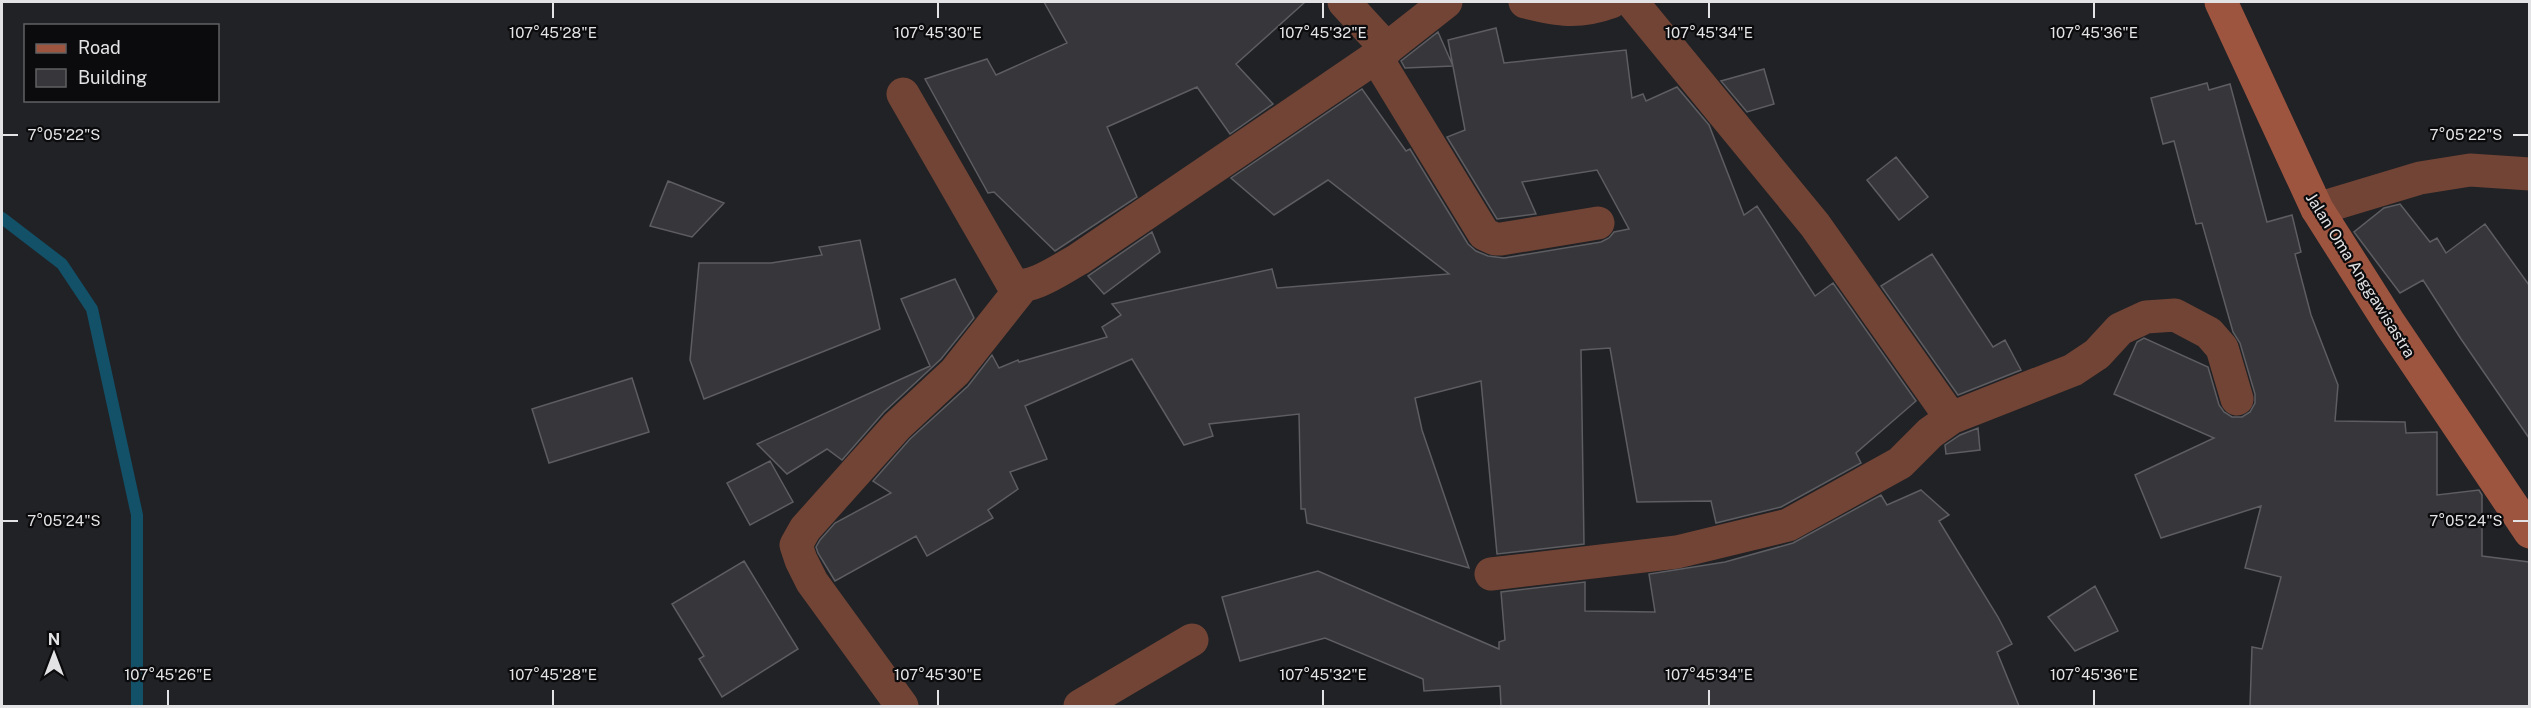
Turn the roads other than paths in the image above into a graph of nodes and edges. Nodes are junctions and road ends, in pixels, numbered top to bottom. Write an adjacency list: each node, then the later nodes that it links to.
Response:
1 (1344, 2): 7 (street)
2 (1446, 2): 7 (street)
3 (1525, 2): 4 (street)
4 (1611, 2)
5 (1632, 2): 14 (street)
6 (2221, 2): 10 (main road, Jalan Oma Anggawisastra)
7 (1381, 53): 11 (street); 12 (street)
8 (903, 94): 12 (street)
9 (2529, 174): 10 (street)
10 (2317, 208): 15 (main road, Jalan Oma Anggawisastra)
11 (1598, 223)
12 (1023, 286): 18 (street)
13 (2237, 399): 14 (street)
14 (1951, 417): 16 (street)
15 (2529, 532)
16 (1491, 574)
17 (1192, 640): 19 (street)
18 (902, 706)
19 (1080, 706)

